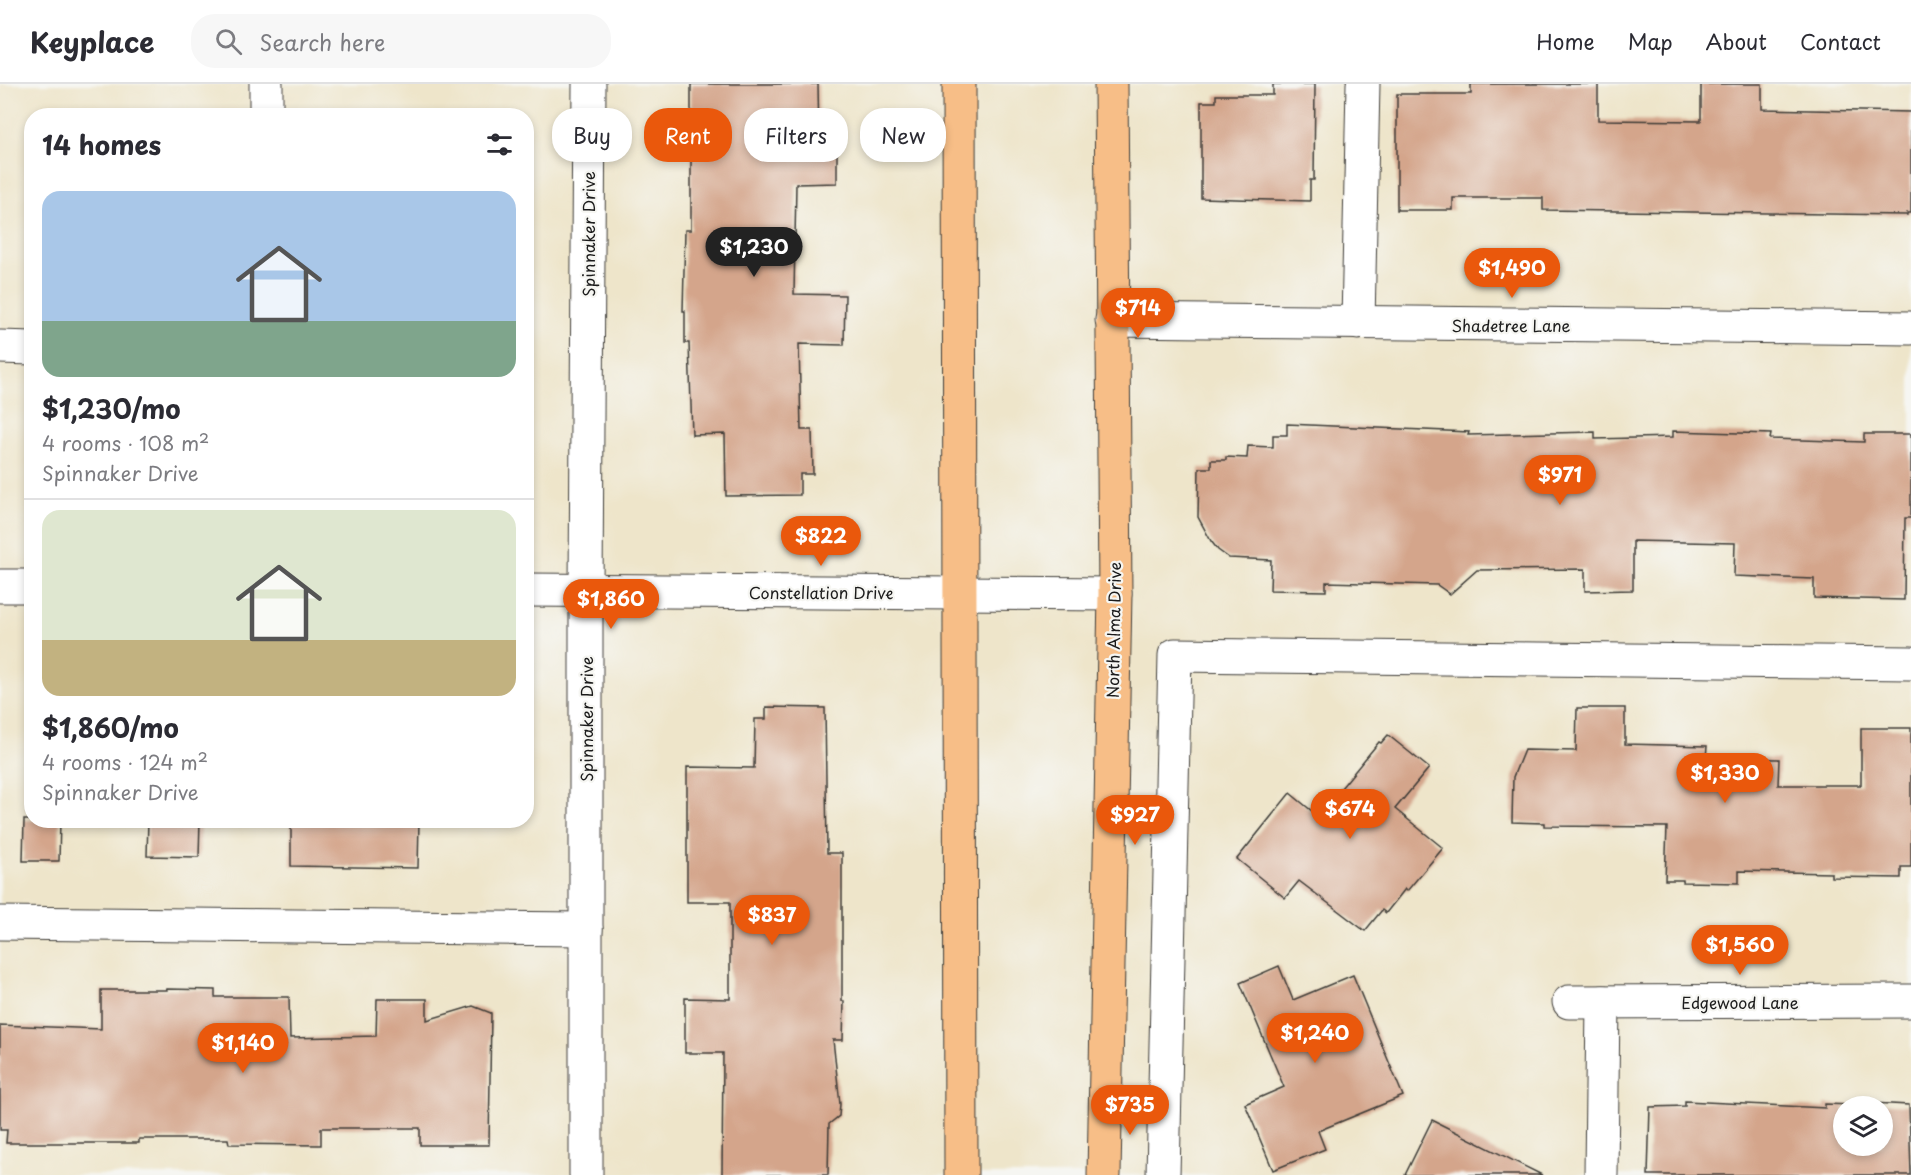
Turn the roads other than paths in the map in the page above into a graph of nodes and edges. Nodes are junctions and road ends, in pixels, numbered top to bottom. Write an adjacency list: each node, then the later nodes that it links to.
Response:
1 (266, 84): 6 (street)
2 (589, 84): 15 (street, Spinnaker Drive)
3 (959, 84): 16 (main road)
4 (1111, 84): 7 (main road, North Alma Drive)
5 (1363, 84): 8 (street)
6 (266, 108)
7 (1112, 320): 8 (street, Shadetree Lane); 17 (main road, North Alma Drive)
8 (1358, 323): 9 (street, Shadetree Lane)
9 (1911, 328)
10 (0, 347): 11 (street)
11 (24, 348)
12 (0, 586): 13 (street)
13 (24, 586)
14 (534, 590): 15 (street, Constellation Drive)
15 (586, 590): 16 (street, Constellation Drive); 20 (street, Spinnaker Drive)
16 (961, 594): 17 (street, Constellation Drive); 25 (main road)
17 (1114, 594): 26 (main road, North Alma Drive)
18 (1911, 663): 27 (street)
19 (0, 923): 20 (street)
20 (586, 929): 24 (street, Spinnaker Drive)
21 (1911, 1001): 23 (street, Edgewood Lane)
22 (1569, 1002): 23 (street, Edgewood Lane)
23 (1602, 1002): 28 (street)
24 (586, 1175)
25 (961, 1175)
26 (1104, 1175)
27 (1163, 1175)
28 (1601, 1175)

